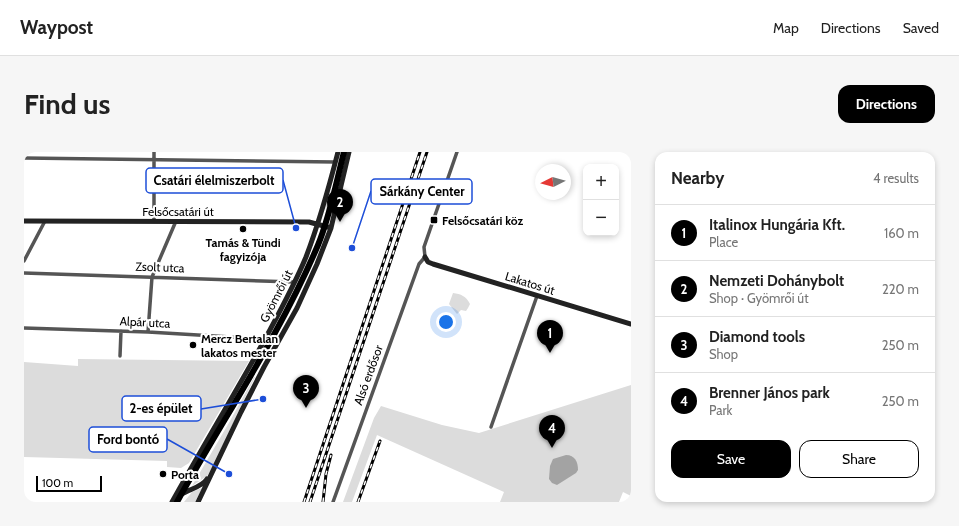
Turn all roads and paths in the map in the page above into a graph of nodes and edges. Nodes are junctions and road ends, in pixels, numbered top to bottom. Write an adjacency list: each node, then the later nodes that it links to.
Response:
1 (154, 152): 7 (street)
2 (338, 152): 8 (street, Gyömrői út)
3 (344, 152): 29 (main road)
4 (350, 152): 14 (street, Gyömrői út)
5 (457, 152): 15 (street)
6 (24, 158): 7 (street)
7 (154, 160): 8 (street); 11 (street)
8 (336, 162): 13 (street, Gyömrői út)
9 (24, 221): 10 (street, Felsőcsatári út)
10 (45, 221): 11 (street, Felsőcsatári út); 16 (street)
11 (154, 221): 12 (street, Felsőcsatári út)
12 (176, 221): 13 (street, Felsőcsatári út); 18 (street)
13 (318, 224): 14 (street, Felsőcsatári út); 19 (street, Gyömrői út)
14 (330, 228): 28 (street, Gyömrői út)
15 (425, 258): 20 (street, Lakatos út); 32 (street, Alsó erdősor)
16 (24, 261)
17 (24, 273): 18 (street, Zsolt utca)
18 (152, 277): 19 (street, Zsolt utca); 24 (street)
19 (294, 282): 25 (street, Gyömrői út)
20 (537, 296): 21 (street, Lakatos út); 27 (street)
21 (631, 324)
22 (24, 328): 23 (street, Alpár utca)
23 (121, 331): 24 (street, Alpár utca); 26 (street)
24 (148, 332): 25 (street, Alpár utca)
25 (265, 339): 30 (street, Gyömrői út)
26 (120, 356)
27 (492, 427)
28 (214, 468): 29 (street, Gyömrői út); 31 (street, Gyömrői út)
29 (178, 499)
30 (172, 502)
31 (198, 502)
32 (333, 502)

